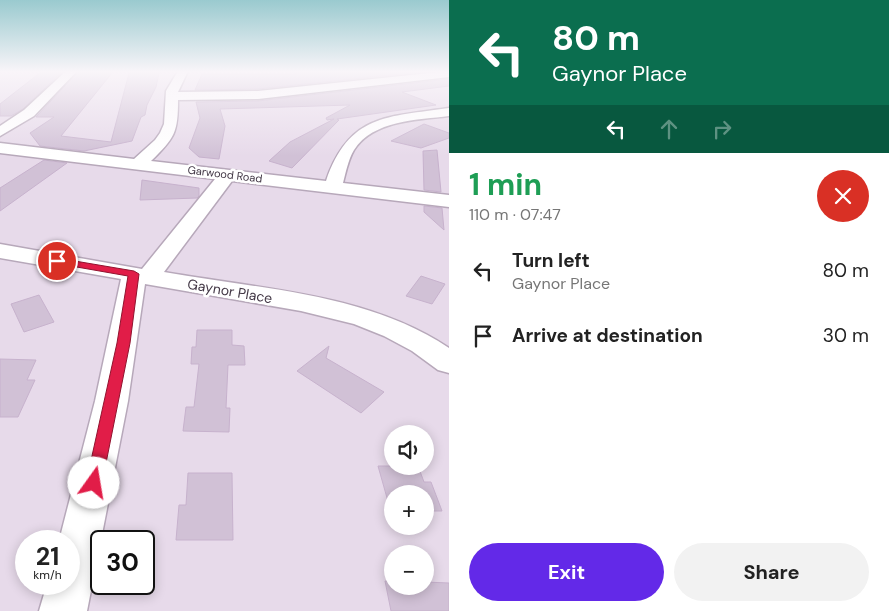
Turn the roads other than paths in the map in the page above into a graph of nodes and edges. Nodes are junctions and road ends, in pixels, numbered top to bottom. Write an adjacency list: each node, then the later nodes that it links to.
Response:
1 (43, 100): 4 (street)
2 (172, 100): 6 (street)
3 (449, 112): 8 (street)
4 (0, 132)
5 (0, 148): 6 (street, Garwood Road)
6 (138, 164): 7 (street, Garwood Road)
7 (228, 174): 8 (street, Garwood Road); 11 (street)
8 (333, 187): 9 (street, Garwood Road)
9 (449, 201)
10 (0, 251): 11 (street, Gaynor Place)
11 (141, 276): 12 (street, Gaynor Place); 13 (street)
12 (449, 363)
13 (64, 611)

